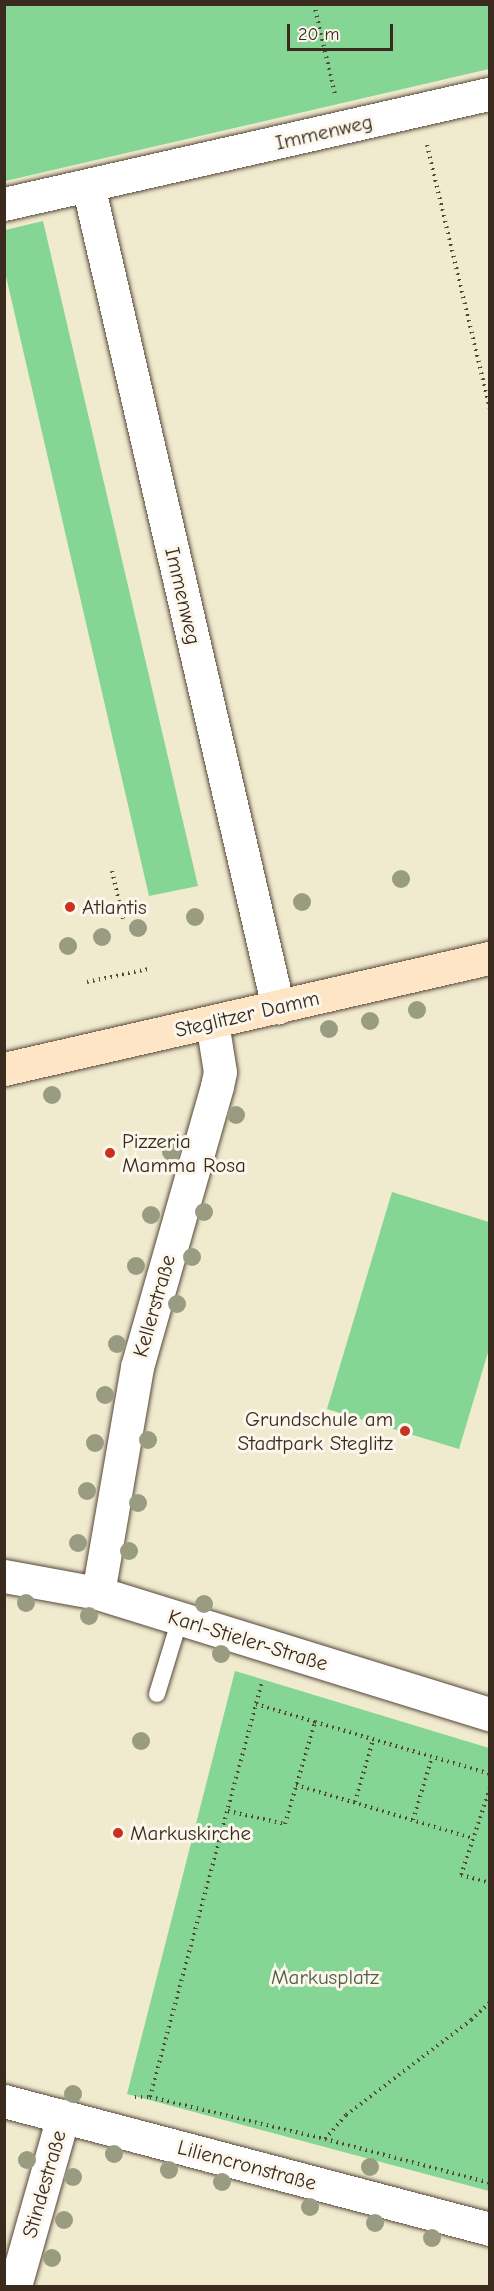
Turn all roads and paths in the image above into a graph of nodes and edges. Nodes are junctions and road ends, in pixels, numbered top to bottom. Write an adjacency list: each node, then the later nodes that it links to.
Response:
1 (314, 4): 4 (path)
2 (489, 94): 3 (street, Immenweg)
3 (419, 110): 4 (street, Immenweg); 7 (path)
4 (343, 127): 5 (street, Immenweg)
5 (88, 185): 6 (street, Immenweg); 13 (street, Immenweg)
6 (4, 204)
7 (489, 410)
8 (112, 871): 9 (path)
9 (123, 919)
10 (489, 958): 13 (main road, Steglitzer Damm)
11 (148, 969): 12 (path)
12 (87, 982)
13 (278, 1006): 14 (main road, Steglitzer Damm)
14 (212, 1022): 15 (main road, Steglitzer Damm); 17 (street, Kellerstraße)
15 (4, 1069)
16 (4, 1576): 17 (street, Karl-Stieler-Straße)
17 (98, 1593): 18 (street, Karl-Stieler-Straße)
18 (180, 1618): 20 (lane); 22 (street, Karl-Stieler-Straße)
19 (265, 1670): 21 (path)
20 (157, 1694)
21 (256, 1704): 23 (path); 30 (path)
22 (489, 1714)
23 (315, 1722): 24 (path); 27 (path)
24 (373, 1740): 25 (path); 29 (path)
25 (432, 1757): 26 (path); 31 (path)
26 (489, 1774)
27 (296, 1785): 29 (path); 30 (path)
28 (489, 1788): 32 (path)
29 (355, 1802): 31 (path)
30 (228, 1811): 37 (path)
31 (413, 1820): 32 (path)
32 (472, 1838): 33 (path)
33 (489, 1883)
34 (489, 2002): 37 (path)
35 (4, 2100): 36 (street, Liliencronstraße)
36 (63, 2116): 39 (street, Liliencronstraße); 40 (street, Stindestraße)
37 (325, 2139): 38 (path)
38 (489, 2183)
39 (489, 2229)
40 (15, 2286)

